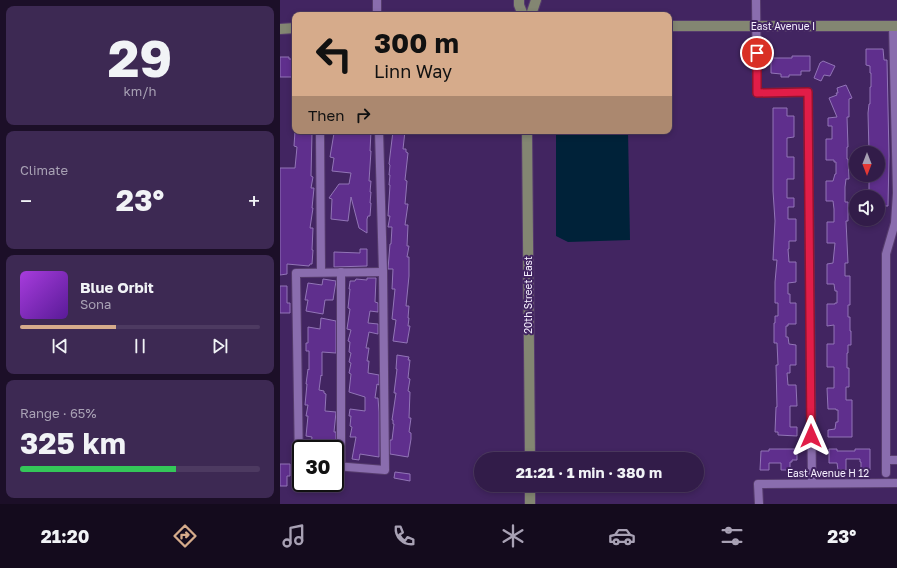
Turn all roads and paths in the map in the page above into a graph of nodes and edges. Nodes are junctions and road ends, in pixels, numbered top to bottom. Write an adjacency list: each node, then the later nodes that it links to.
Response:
1 (377, 0): 5 (street)
2 (519, 0): 6 (main road)
3 (536, 0): 7 (main road)
4 (756, 0): 9 (street)
5 (377, 12)
6 (522, 12)
7 (532, 12)
8 (672, 26): 9 (main road, East Avenue I)
9 (756, 26): 10 (main road, East Avenue I); 28 (street)
10 (895, 26): 16 (street)
11 (292, 28): 12 (main road)
12 (280, 29)
13 (320, 134): 18 (street)
14 (379, 134): 20 (street)
15 (527, 134): 23 (main road, 20th Street East)
16 (897, 193): 17 (street)
17 (894, 241): 24 (street)
18 (321, 272): 19 (street); 21 (street)
19 (341, 272): 20 (street); 22 (street)
20 (383, 272): 26 (street)
21 (299, 440)
22 (338, 440)
23 (530, 452)
24 (886, 460): 25 (street); 27 (street)
25 (897, 460)
26 (344, 467)
27 (886, 473)
28 (812, 483): 29 (street, East Avenue H 12); 32 (street, East Avenue H 12)
29 (897, 483)
30 (530, 492): 31 (main road)
31 (530, 504)
32 (759, 504)

